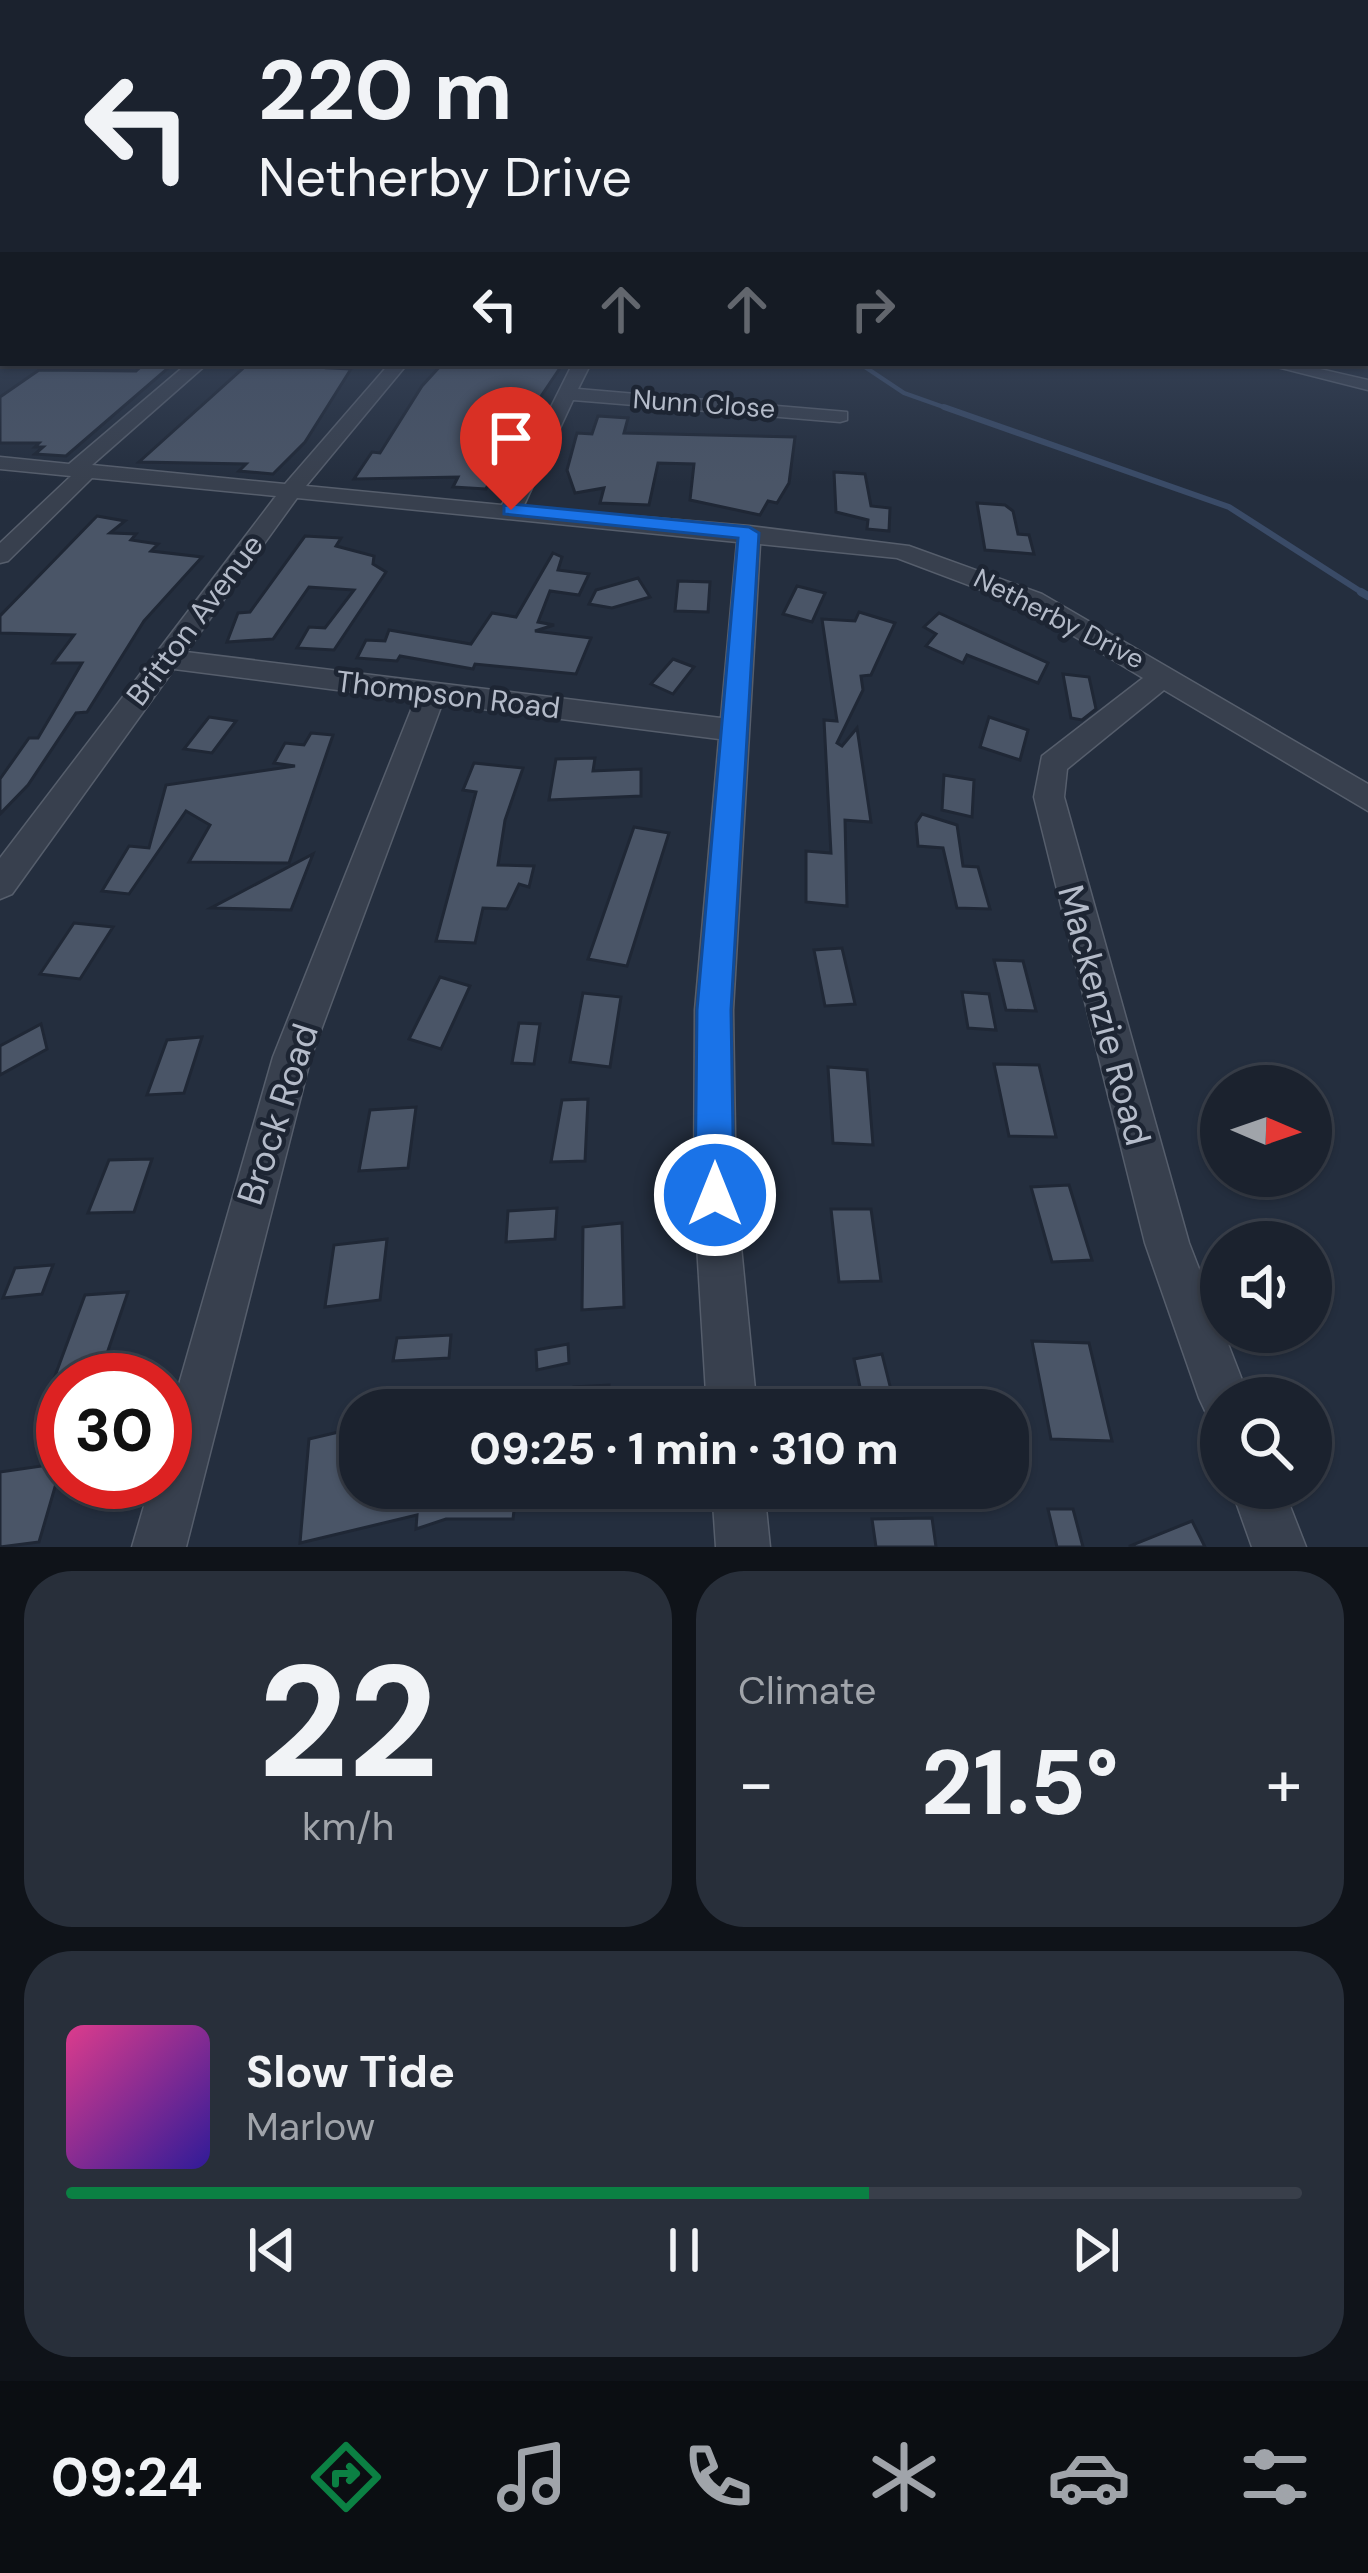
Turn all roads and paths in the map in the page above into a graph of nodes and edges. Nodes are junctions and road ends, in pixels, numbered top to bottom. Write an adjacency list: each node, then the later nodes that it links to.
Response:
1 (196, 366): 9 (street)
2 (396, 366): 10 (street, Britton Avenue)
3 (581, 366): 6 (street)
4 (1283, 366): 5 (street)
5 (1368, 385)
6 (568, 394): 7 (street, Nunn Close); 11 (street)
7 (840, 416)
8 (0, 463): 9 (street, Netherby Drive)
9 (82, 469): 10 (street, Netherby Drive); 13 (street)
10 (293, 489): 11 (street, Netherby Drive); 14 (street, Britton Avenue)
11 (511, 510): 12 (street, Netherby Drive)
12 (749, 533): 15 (street, Netherby Drive); 17 (street)
13 (0, 556)
14 (164, 659): 16 (street, Thompson Road); 19 (street, Britton Avenue)
15 (1165, 675): 18 (street, Netherby Drive); 20 (street, Mackenzie Road)
16 (432, 693): 17 (street, Thompson Road); 24 (street, Brock Road)
17 (732, 730): 21 (street)
18 (1368, 800)
19 (0, 884)
20 (1216, 1377)
21 (730, 1389)
22 (739, 1509): 25 (street)
23 (1265, 1509): 26 (street)
24 (158, 1547)
25 (742, 1547)
26 (1279, 1547)

